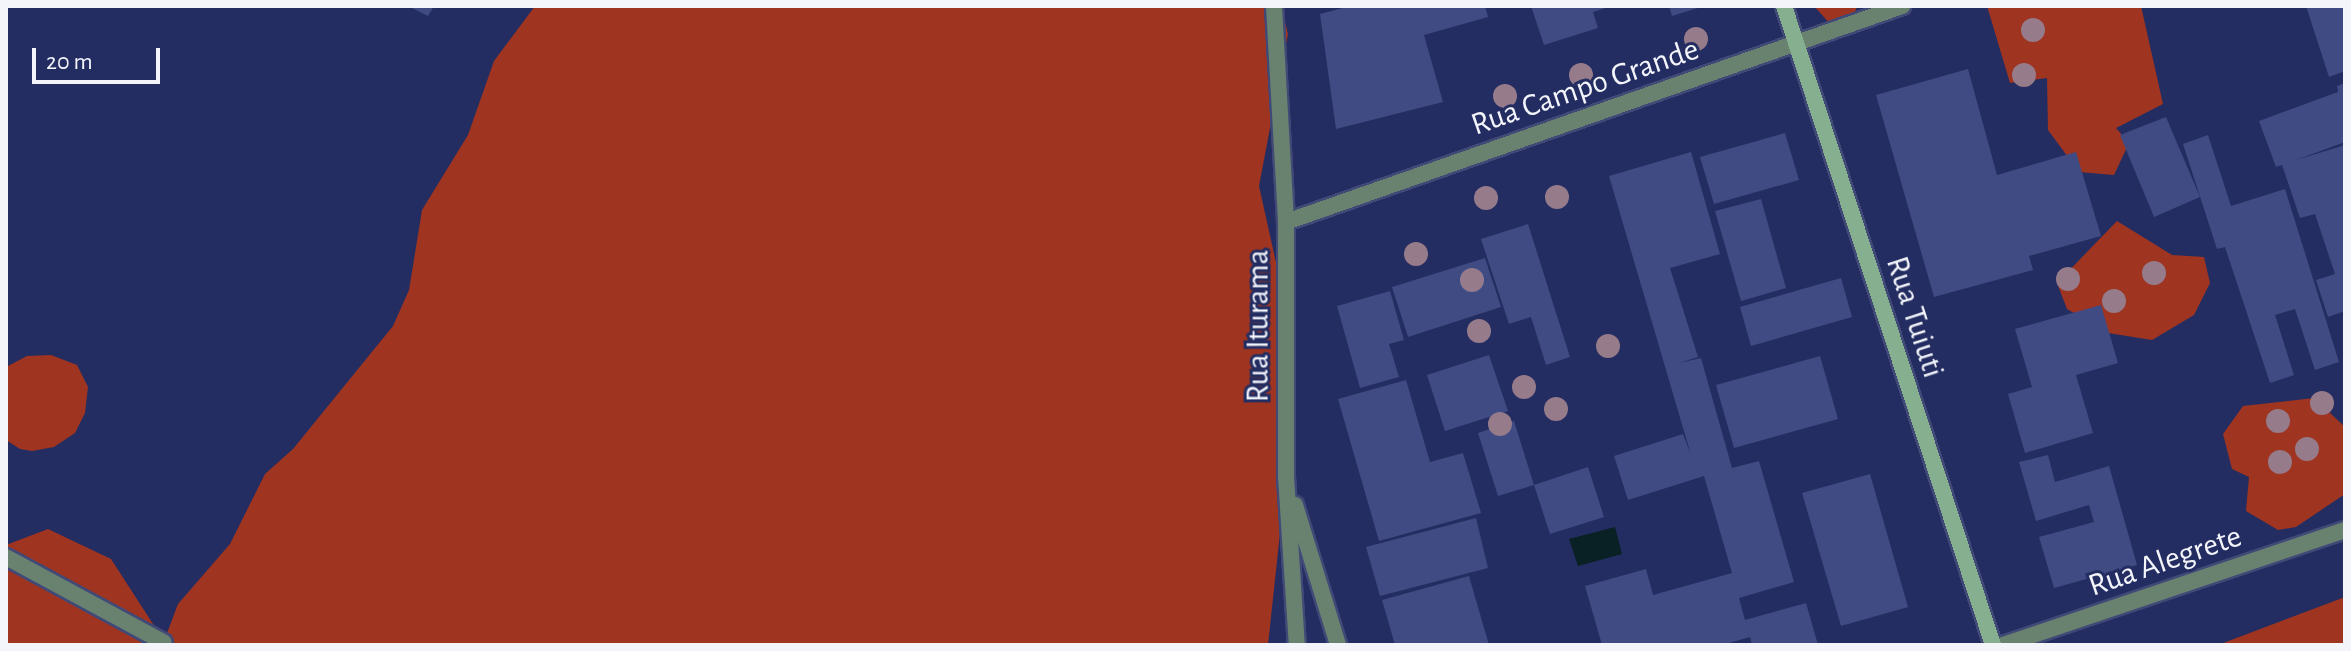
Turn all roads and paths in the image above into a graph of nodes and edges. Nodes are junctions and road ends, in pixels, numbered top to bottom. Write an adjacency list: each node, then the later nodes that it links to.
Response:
1 (1274, 6): 5 (street, Rua Iturama)
2 (1784, 6): 4 (street, Rua Tuiuti)
3 (1902, 6): 4 (street, Rua Campo Grande)
4 (1795, 42): 5 (street, Rua Campo Grande); 12 (street, Rua Tuiuti)
5 (1286, 222): 6 (street, Rua Iturama)
6 (1286, 477): 10 (street, Rua Iturama); 11 (street)
7 (2345, 530): 13 (street, Rua Alegrete)
8 (6, 557): 9 (street)
9 (163, 642)
10 (1297, 645)
11 (1338, 645)
12 (1993, 645)
13 (2003, 645)

